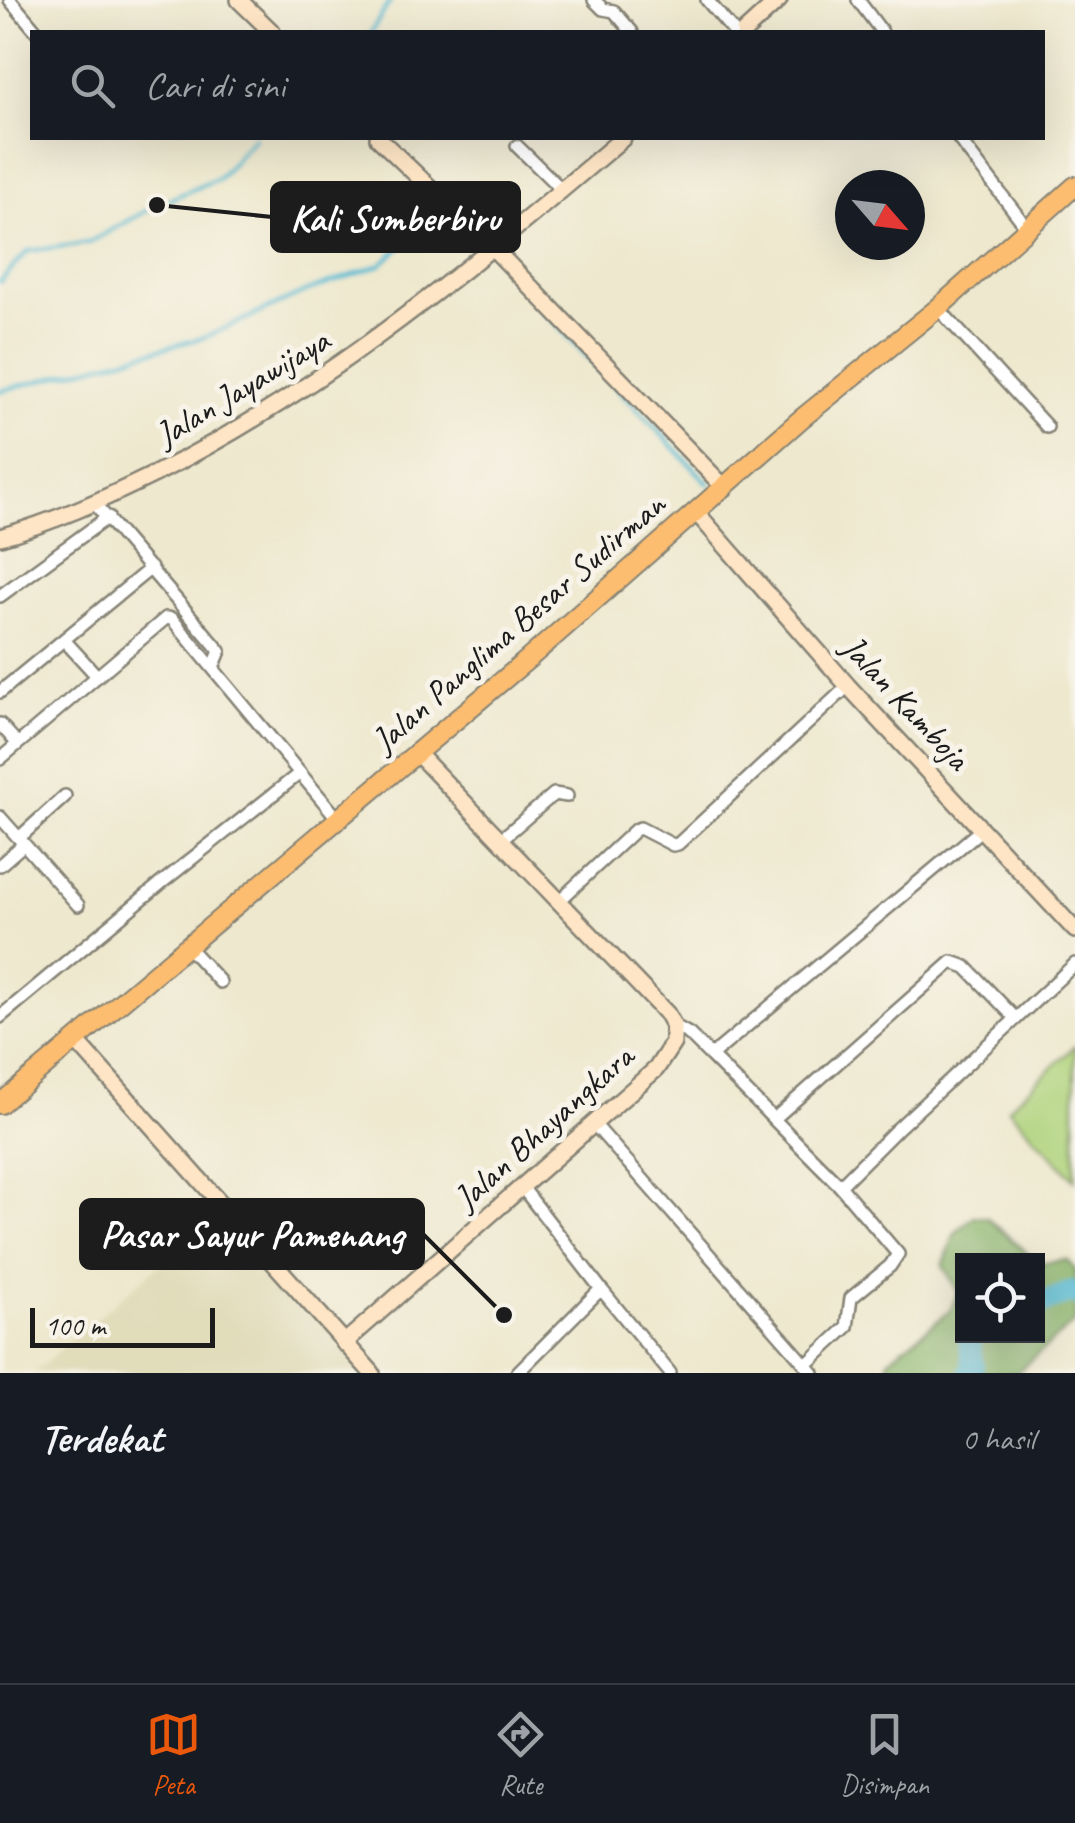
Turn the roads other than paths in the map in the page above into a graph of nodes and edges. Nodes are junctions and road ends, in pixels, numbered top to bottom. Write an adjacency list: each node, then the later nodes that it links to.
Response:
1 (10, 0): 7 (street)
2 (594, 0): 9 (street)
3 (707, 0): 10 (street)
4 (779, 0): 11 (street)
5 (858, 0): 12 (street)
6 (243, 1): 8 (street)
7 (36, 30)
8 (270, 30)
9 (630, 30)
10 (732, 30)
11 (746, 30)
12 (880, 30)
13 (380, 140): 20 (street)
14 (622, 140): 18 (street, Jalan Jayawijaya)
15 (960, 140): 19 (street)
16 (518, 146): 18 (street)
17 (1075, 186): 19 (main road, Jalan Panglima Besar Sudirman)
18 (562, 190): 20 (street, Jalan Jayawijaya)
19 (1027, 228): 21 (main road, Jalan Panglima Besar Sudirman)
20 (487, 253): 23 (street); 24 (street, Jalan Jayawijaya)
21 (938, 308): 22 (street); 23 (main road, Jalan Panglima Besar Sudirman)
22 (1048, 427)
23 (726, 488): 25 (main road, Jalan Panglima Besar Sudirman)
24 (96, 504): 26 (street); 27 (street, Jalan Jayawijaya)
25 (696, 512): 33 (street, Jalan Kamboja); 37 (main road, Jalan Panglima Besar Sudirman)
26 (108, 517): 28 (street); 29 (street)
27 (0, 537)
28 (152, 568): 30 (street); 31 (street)
29 (0, 596)
30 (64, 640): 32 (street); 34 (street)
31 (213, 668): 32 (street); 39 (street)
32 (97, 676): 36 (street)
33 (848, 686): 44 (street, Jalan Kamboja); 48 (street)
34 (0, 692)
35 (0, 724): 36 (street)
36 (17, 743): 38 (street)
37 (416, 752): 43 (main road, Jalan Panglima Besar Sudirman); 45 (street)
38 (0, 759)
39 (300, 773): 43 (street); 54 (street)
40 (65, 796): 46 (street)
41 (566, 796): 45 (street)
42 (0, 817): 46 (street)
43 (338, 818): 51 (main road, Jalan Panglima Besar Sudirman)
44 (982, 829): 50 (street, Jalan Kamboja); 58 (street)
45 (499, 840): 48 (street)
46 (22, 841): 47 (street); 49 (street)
47 (0, 865)
48 (558, 902): 56 (street)
49 (78, 906)
50 (1075, 930)
51 (188, 947): 53 (street); 57 (main road, Jalan Panglima Besar Sudirman)
52 (1075, 964): 55 (street)
53 (220, 982)
54 (0, 1017)
55 (1016, 1018): 60 (street); 62 (street)
56 (673, 1026): 58 (street); 61 (street, Jalan Bhayangkara)
57 (77, 1042): 59 (main road, Jalan Panglima Besar Sudirman); 65 (street)
58 (711, 1056): 60 (street)
59 (0, 1104)
60 (774, 1118): 62 (street)
61 (595, 1126): 63 (street, Jalan Bhayangkara); 66 (street)
62 (840, 1186): 66 (street)
63 (522, 1188): 64 (street); 65 (street, Jalan Bhayangkara)
64 (601, 1290): 68 (street); 69 (street)
65 (344, 1343): 67 (street)
66 (809, 1369)
67 (372, 1373)
68 (516, 1373)
69 (670, 1373)

